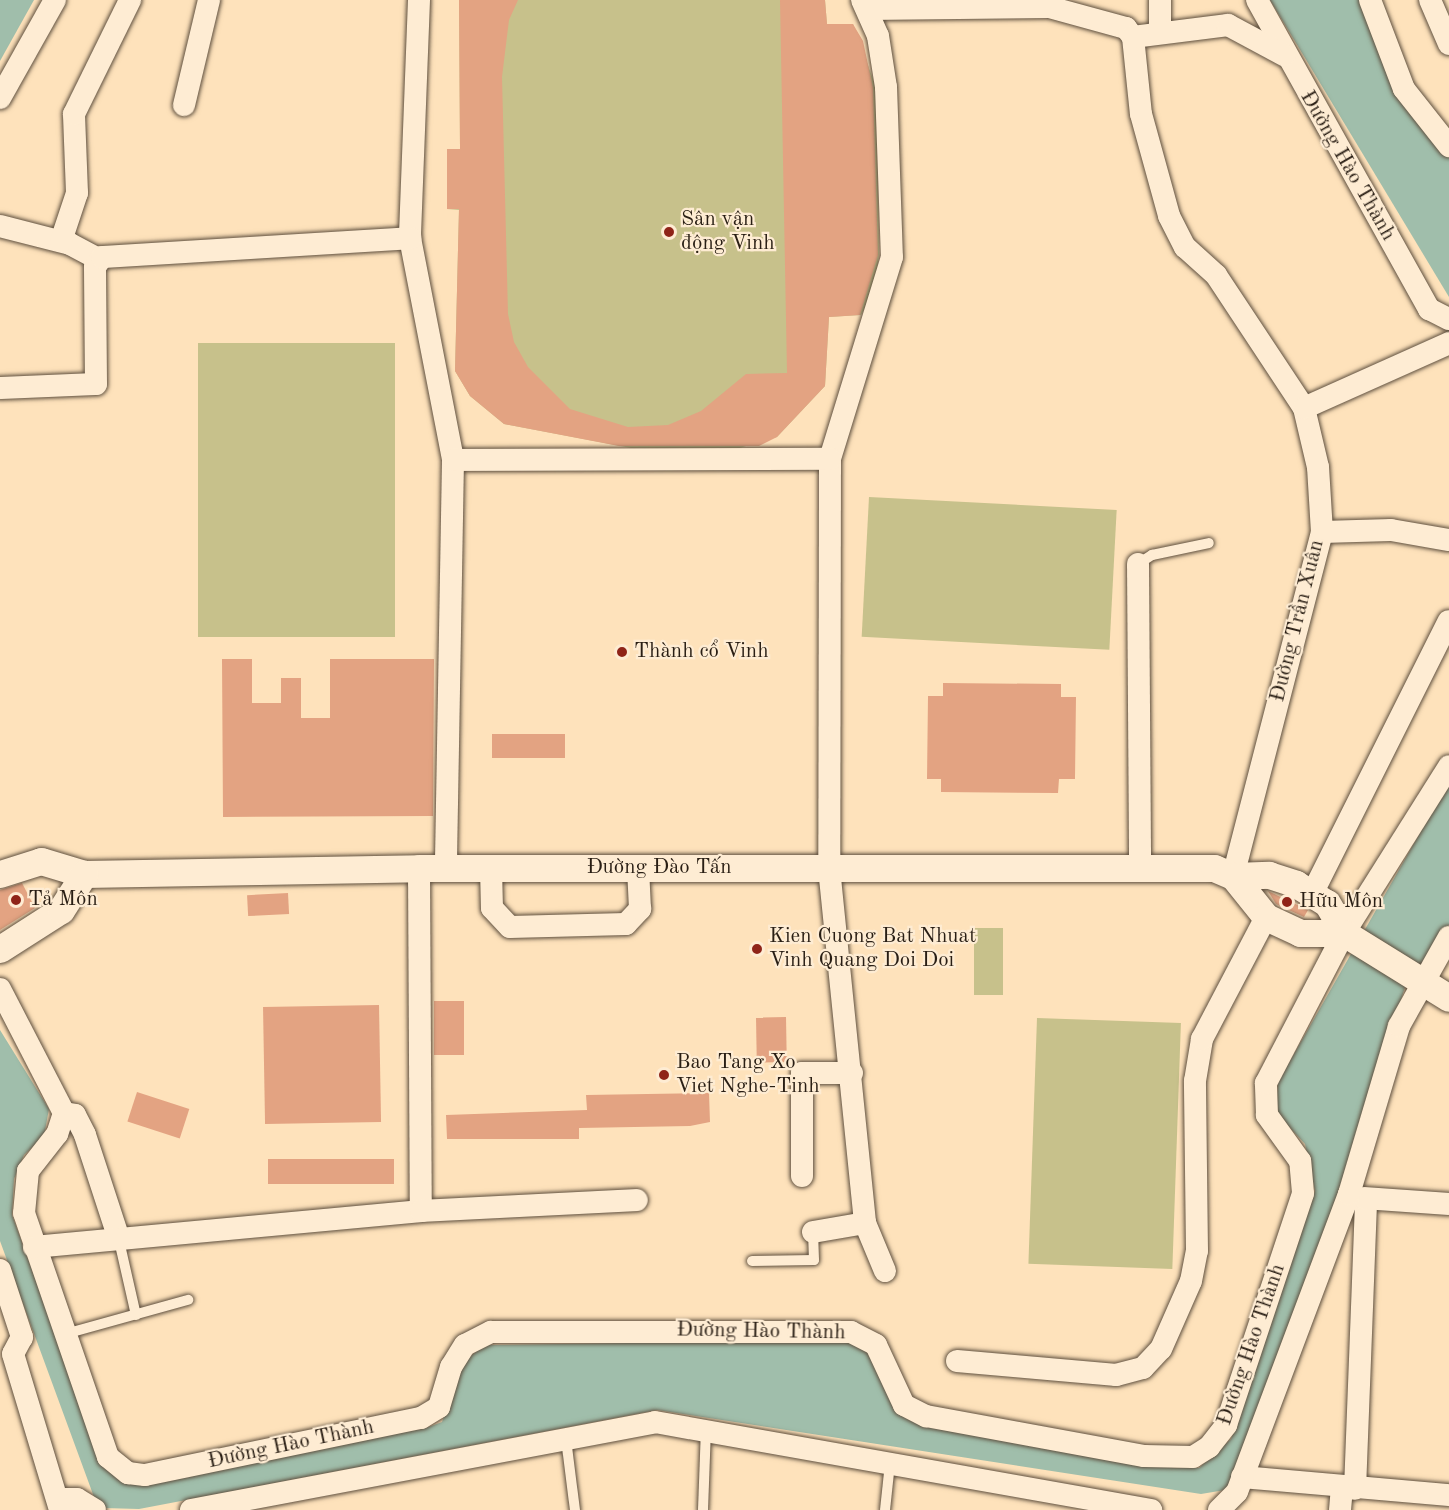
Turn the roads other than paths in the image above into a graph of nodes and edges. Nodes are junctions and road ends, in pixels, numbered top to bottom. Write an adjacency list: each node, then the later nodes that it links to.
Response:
1 (55, 0): 16 (street)
2 (130, 0): 21 (street)
3 (209, 0): 17 (street)
4 (419, 0): 20 (street)
5 (1160, 0): 12 (street)
6 (1257, 0): 15 (street, Đường Hào Thành)
7 (1370, 0): 18 (street)
8 (1430, 0): 11 (street)
9 (1023, 3): 10 (street); 13 (street)
10 (865, 5): 27 (street)
11 (1444, 20): 14 (street)
12 (1160, 33): 13 (street); 15 (street)
13 (1133, 37): 26 (street, Đường Trần Xuân)
14 (1449, 44)
15 (1284, 55): 23 (street, Đường Hào Thành)
16 (0, 98)
17 (183, 105)
18 (1449, 146)
19 (0, 226): 21 (street)
20 (410, 238): 22 (street); 28 (street)
21 (61, 241): 22 (street)
22 (98, 259): 25 (street)
23 (1449, 319)
24 (1449, 343): 26 (street)
25 (0, 388)
26 (1304, 408): 29 (street, Đường Trần Xuân)
27 (830, 459): 28 (street); 40 (street)
28 (453, 460): 37 (street)
29 (1322, 532): 30 (street); 43 (street, Đường Trần Xuân)
30 (1449, 540)
31 (1209, 543): 32 (lane)
32 (1138, 564): 35 (street)
33 (1449, 621): 44 (street)
34 (1449, 766): 46 (street, Đường Hào Thành)
35 (1140, 866): 40 (street, Đường Đào Tấn); 43 (street, Đường Đào Tấn)
36 (419, 868): 37 (street, Đường Đào Tấn); 42 (street, Đường Đào Tấn); 58 (street)
37 (446, 868): 38 (street, Đường Đào Tấn)
38 (490, 868): 39 (street, Đường Đào Tấn); 39 (street)
39 (638, 868): 40 (street, Đường Đào Tấn)
40 (829, 868): 52 (street)
41 (0, 874): 42 (street, Đường Đào Tấn)
42 (84, 874): 48 (street)
43 (1233, 876): 44 (street, Đường Đào Tấn); 45 (street)
44 (1312, 894): 46 (street, Đường Đào Tấn)
45 (1266, 917): 46 (street); 70 (street)
46 (1348, 936): 49 (street, Đường Đào Tấn); 68 (street, Đường Hào Thành)
47 (1449, 937): 49 (street)
48 (0, 949)
49 (1417, 977): 51 (street, Đường Đào Tấn); 55 (street)
50 (0, 989): 53 (street)
51 (1449, 998)
52 (852, 1073): 54 (street); 59 (street)
53 (64, 1113): 61 (street); 62 (street, Đường Hào Thành)
54 (802, 1176)
55 (1357, 1196): 57 (street); 74 (street); 75 (street)
56 (637, 1200): 58 (street)
57 (1449, 1203)
58 (421, 1211): 61 (street)
59 (865, 1223): 60 (street); 65 (street)
60 (813, 1232): 63 (lane)
61 (118, 1236): 62 (street); 67 (lane)
62 (34, 1247): 68 (street, Đường Hào Thành)
63 (752, 1262)
64 (0, 1270): 69 (street)
65 (885, 1271)
66 (188, 1300): 67 (lane)
67 (136, 1315): 68 (lane)
68 (65, 1334)
69 (7, 1354): 77 (street)
70 (957, 1361)
71 (706, 1430): 72 (street); 73 (street); 81 (lane)
72 (566, 1439): 79 (street); 80 (lane)
73 (890, 1463): 82 (lane); 83 (street)
74 (1242, 1477): 75 (street); 84 (street)
75 (1348, 1488): 76 (street); 85 (street)
76 (1449, 1495)
77 (61, 1505): 78 (street)
78 (95, 1510)
79 (191, 1510)
80 (575, 1510)
81 (703, 1510)
82 (885, 1510)
83 (1151, 1510)
84 (1219, 1510)
85 (1340, 1510)

